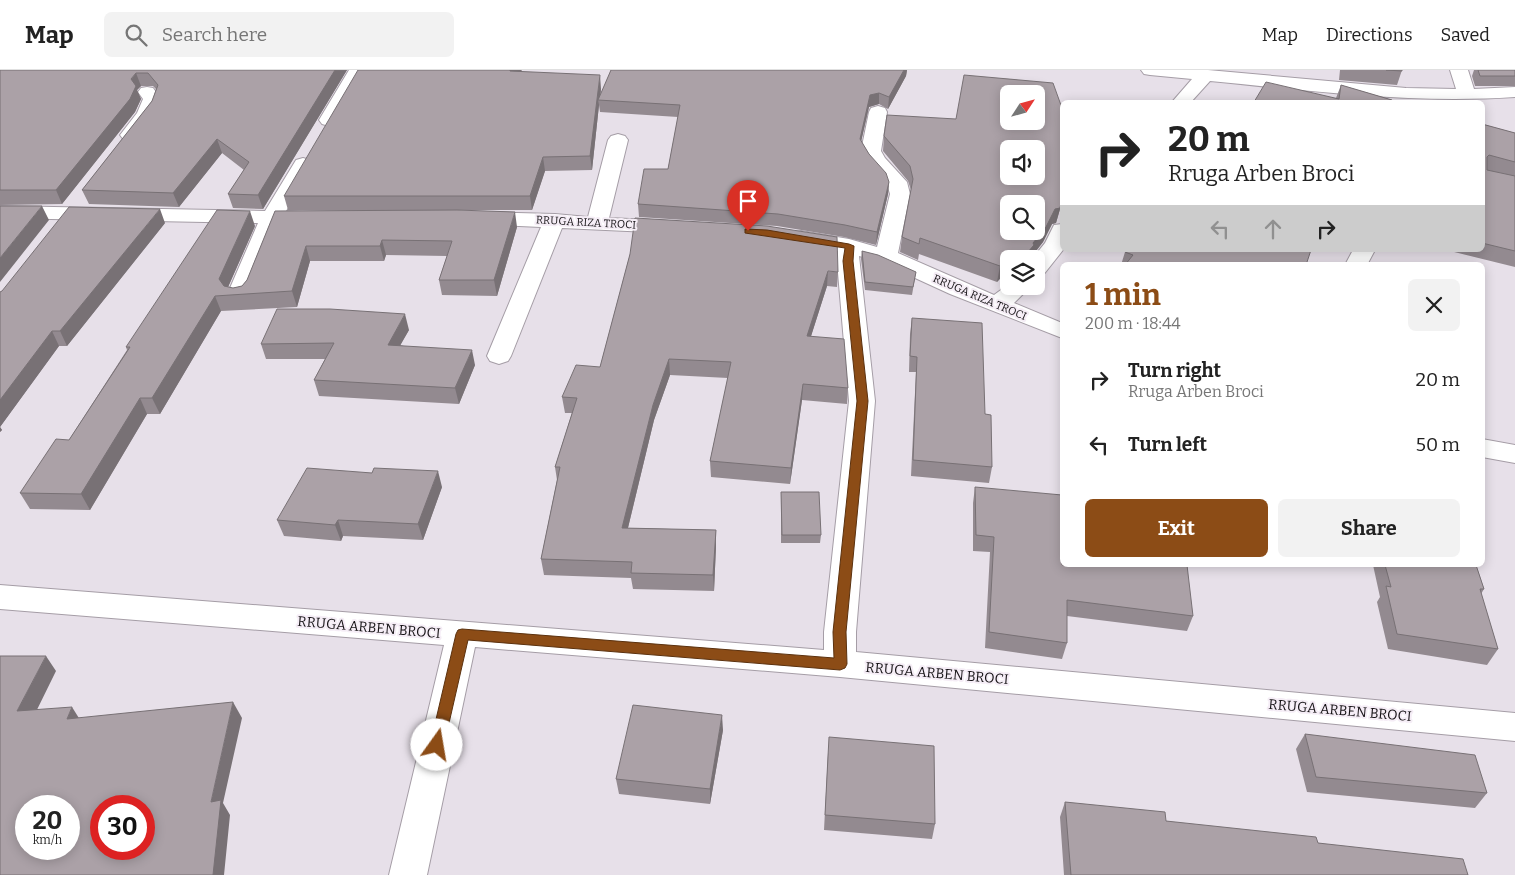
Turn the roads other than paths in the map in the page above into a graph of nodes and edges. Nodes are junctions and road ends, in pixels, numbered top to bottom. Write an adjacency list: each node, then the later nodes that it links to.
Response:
1 (358, 70): 16 (street)
2 (1150, 70): 4 (street)
3 (1459, 70): 7 (street)
4 (1206, 75): 8 (street); 9 (street)
5 (148, 92): 12 (street)
6 (1515, 92): 7 (street)
7 (1467, 95): 8 (street)
8 (1436, 99)
9 (1183, 100)
10 (878, 112): 25 (street)
11 (618, 140): 19 (street)
12 (116, 153)
13 (75, 204): 14 (street); 16 (street); 21 (street)
14 (0, 212)
15 (460, 217): 18 (street, RRUGA RIZA TROCI)
16 (271, 218): 17 (street); 27 (street)
17 (331, 218)
18 (555, 220): 19 (street, RRUGA RIZA TROCI); 31 (street)
19 (597, 222): 20 (street, RRUGA RIZA TROCI)
20 (691, 228)
21 (52, 234)
22 (1060, 234): 26 (street)
23 (785, 236): 24 (street, RRUGA RIZA TROCI)
24 (849, 246): 25 (street, RRUGA RIZA TROCI); 36 (street)
25 (886, 256): 29 (street, RRUGA RIZA TROCI)
26 (1045, 258)
27 (239, 295)
28 (1009, 295): 29 (street)
29 (997, 305): 30 (street, RRUGA RIZA TROCI)
30 (1060, 330)
31 (499, 356)
32 (1485, 449): 33 (street)
33 (1515, 454)
34 (0, 597): 35 (street, RRUGA ARBEN BROCI)
35 (462, 634): 36 (street, RRUGA ARBEN BROCI); 38 (street)
36 (840, 664): 37 (street, RRUGA ARBEN BROCI)
37 (1515, 727)
38 (408, 875)

